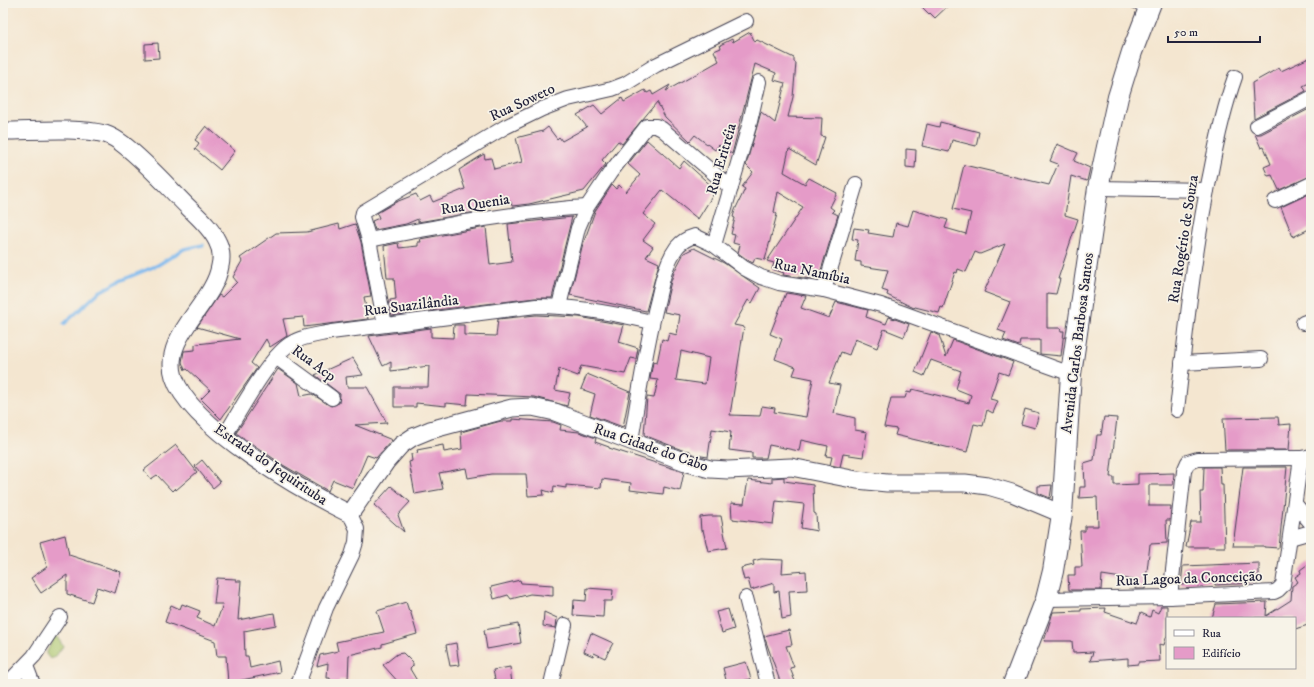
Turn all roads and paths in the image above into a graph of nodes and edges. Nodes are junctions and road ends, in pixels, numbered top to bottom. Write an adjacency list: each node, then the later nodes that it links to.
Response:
1 (1144, 6): 11 (main road, Avenida Carlos Barbosa Santos)
2 (746, 21): 15 (street, Rua Soweto)
3 (1235, 77): 12 (street, Rua Rogério de Souza)
4 (759, 82): 10 (street, Rua Eritréia)
5 (1311, 98): 6 (street)
6 (1257, 126)
7 (3, 131): 27 (street, Estrada do Jequirituba)
8 (856, 184): 17 (street)
9 (1311, 184): 13 (street)
10 (731, 188): 14 (street); 16 (street, Rua Eritréia)
11 (1098, 188): 12 (street); 24 (main road, Avenida Carlos Barbosa Santos)
12 (1207, 190): 23 (street, Rua Rogério de Souza)
13 (1276, 201)
14 (587, 207): 15 (street, Rua Quenia); 18 (street)
15 (369, 240): 20 (street)
16 (714, 245): 17 (street, Rua Namíbia); 19 (street, Rua Namíbia)
17 (824, 290): 24 (street, Rua Namíbia)
18 (559, 306): 19 (street, Rua Suazilândia); 20 (street, Rua Suazilândia)
19 (652, 322): 28 (street, Rua Namíbia)
20 (385, 325): 21 (street, Rua Suazilândia)
21 (276, 357): 25 (street, Rua Acp); 27 (street, Rua Suazilândia)
22 (1261, 359): 23 (street)
23 (1182, 363): 26 (street, Rua Rogério de Souza)
24 (1071, 374): 32 (main road, Avenida Carlos Barbosa Santos)
25 (332, 398)
26 (1178, 410)
27 (224, 436): 31 (street, Estrada do Jequirituba)
28 (631, 441): 31 (street, Rua Cidade do Cabo); 32 (street, Rua Cidade do Cabo)
29 (1306, 457): 30 (street, Rua Lagoa da Conceição); 36 (street)
30 (1295, 504): 33 (street); 35 (street, Rua Lagoa da Conceição)
31 (350, 514): 44 (street)
32 (1062, 514): 38 (main road, Avenida Carlos Barbosa Santos)
33 (1311, 523)
34 (1311, 532): 35 (street)
35 (1290, 538): 36 (street, Rua Lagoa da Conceição)
36 (1170, 597): 38 (street, Rua Lagoa da Conceição)
37 (746, 598): 46 (street)
38 (1046, 599): 47 (main road, Avenida Carlos Barbosa Santos)
39 (60, 616): 41 (street)
40 (565, 625): 45 (street)
41 (30, 661): 42 (street); 43 (street)
42 (8, 684)
43 (33, 684)
44 (298, 684)
45 (551, 684)
46 (768, 684)
47 (1013, 684)

